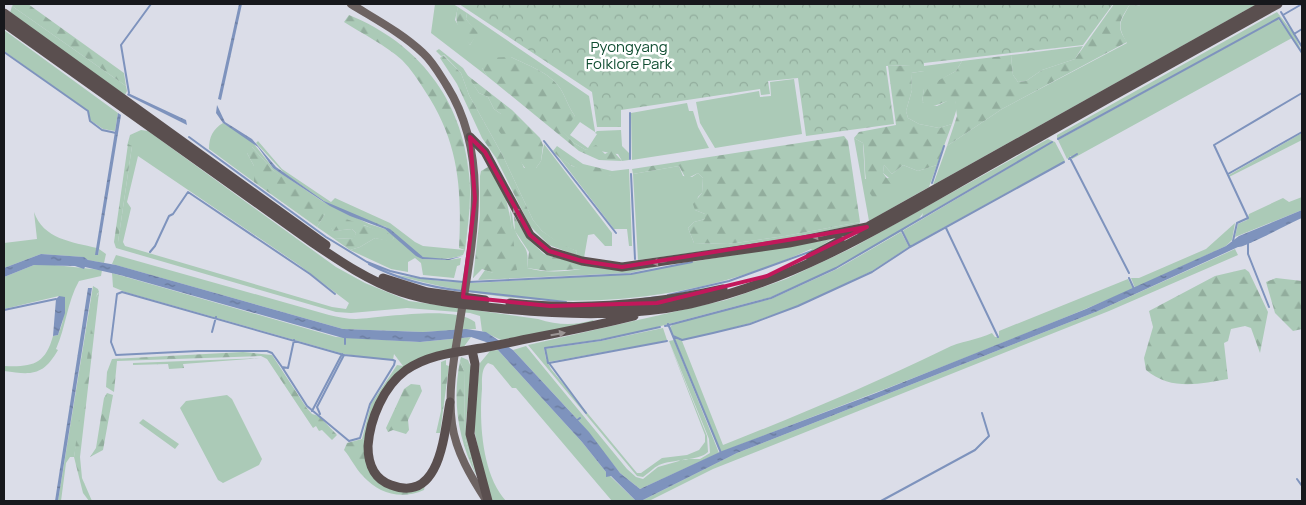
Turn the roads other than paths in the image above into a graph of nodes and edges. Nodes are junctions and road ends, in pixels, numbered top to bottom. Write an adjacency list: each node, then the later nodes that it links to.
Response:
1 (351, 4): 6 (main road)
2 (1266, 4): 7 (highway)
3 (1278, 4): 8 (highway)
4 (4, 13): 7 (highway)
5 (4, 23): 8 (highway)
6 (470, 137): 7 (highway, one-way to 6); 10 (main road)
7 (867, 227)
8 (663, 309): 9 (highway, one-way to 8)
9 (472, 350): 10 (highway); 11 (highway)
10 (450, 402): 11 (main road)
11 (488, 501)

